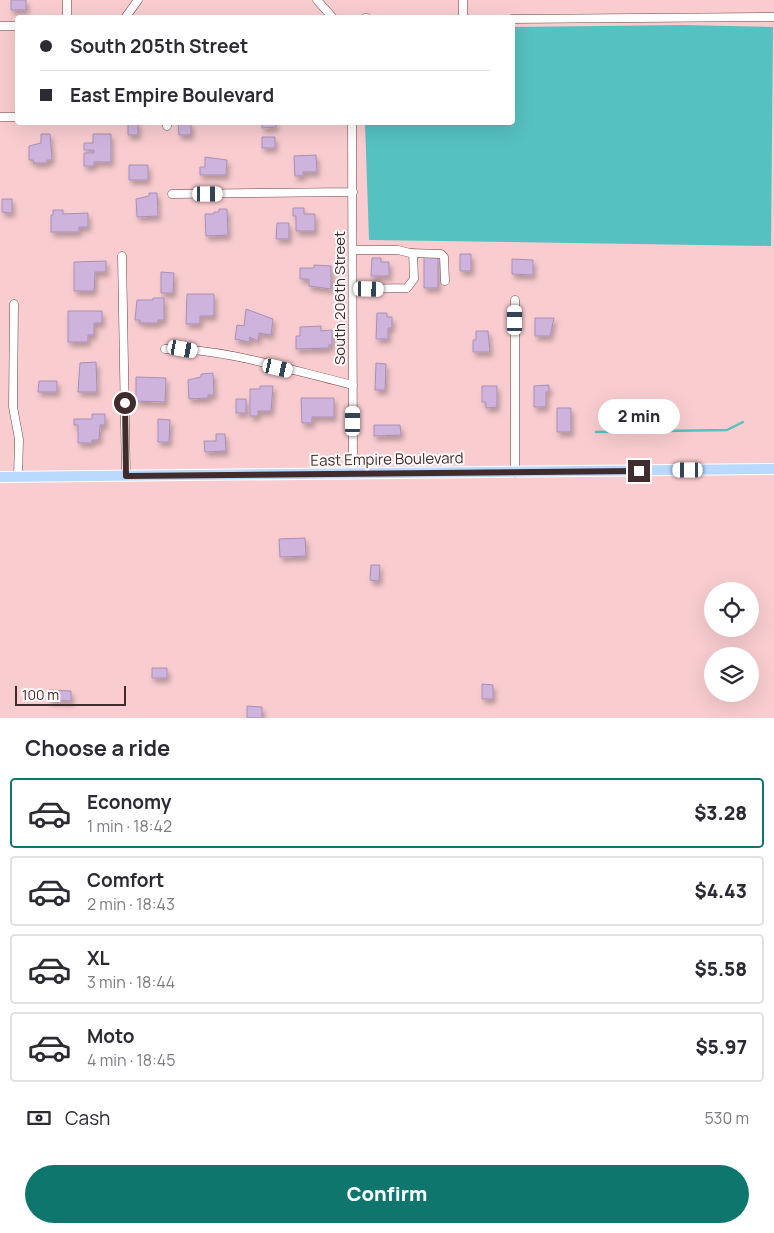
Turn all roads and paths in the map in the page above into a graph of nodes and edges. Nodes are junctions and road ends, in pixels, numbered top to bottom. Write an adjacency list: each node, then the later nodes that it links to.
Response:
1 (67, 0): 5 (street)
2 (138, 0): 6 (street)
3 (317, 0): 7 (street)
4 (463, 0): 8 (street)
5 (67, 15)
6 (127, 15)
7 (330, 15)
8 (463, 15)
9 (774, 17): 10 (street)
10 (515, 18)
11 (0, 26): 12 (street)
12 (15, 26)
13 (0, 117): 14 (street)
14 (15, 117)
15 (352, 125): 16 (street, South 206th Street)
16 (353, 192): 17 (street); 18 (street, South 206th Street)
17 (172, 194)
18 (353, 250): 19 (street); 22 (street, South 206th Street)
19 (413, 253): 21 (street); 22 (street)
20 (122, 256): 30 (street)
21 (444, 281)
22 (353, 289): 26 (street, South 206th Street)
23 (515, 300): 28 (street)
24 (14, 304): 32 (street)
25 (165, 349): 26 (street)
26 (353, 385): 29 (street, South 206th Street)
27 (774, 469): 28 (main road, East Empire Boulevard)
28 (515, 473): 29 (main road, East Empire Boulevard)
29 (353, 474): 30 (main road, East Empire Boulevard)
30 (126, 476): 32 (main road, East Empire Boulevard)
31 (0, 477): 32 (main road, East Empire Boulevard)
32 (18, 477)

